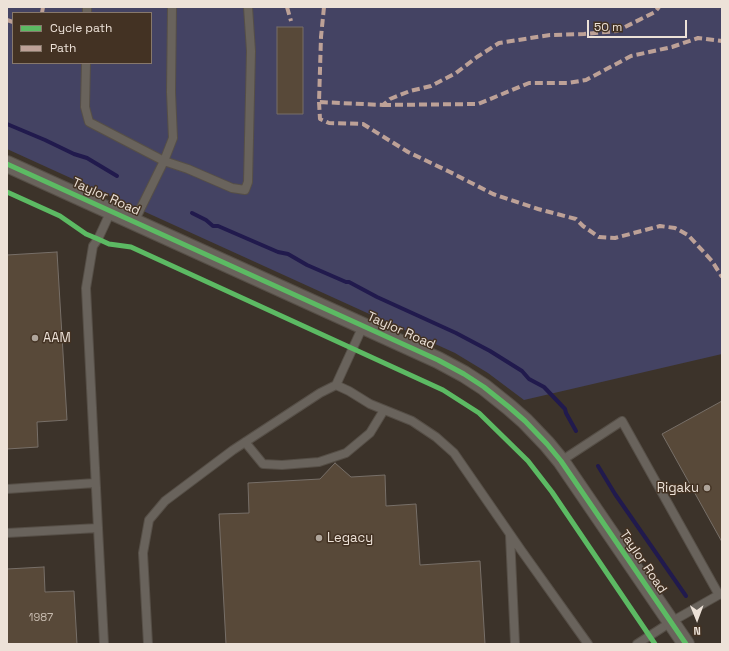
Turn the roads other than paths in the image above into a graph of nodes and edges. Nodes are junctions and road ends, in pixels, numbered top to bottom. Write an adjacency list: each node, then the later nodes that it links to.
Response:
1 (172, 7): 4 (lane)
2 (248, 7): 4 (lane)
3 (86, 64): 4 (lane)
4 (164, 161): 7 (lane)
5 (7, 164): 6 (street, Taylor Road)
6 (111, 211): 7 (street, Taylor Road); 13 (lane)
7 (134, 222): 8 (street, Taylor Road)
8 (364, 326): 9 (lane); 12 (street, Taylor Road)
9 (336, 384): 10 (lane); 11 (lane)
10 (384, 410): 11 (lane); 17 (lane)
11 (245, 442): 21 (lane)
12 (560, 461): 18 (lane); 19 (street, Taylor Road)
13 (96, 483): 14 (lane); 15 (lane)
14 (7, 488)
15 (98, 528): 16 (lane); 20 (lane)
16 (7, 532)
17 (510, 534): 22 (lane); 23 (lane)
18 (720, 594): 19 (lane)
19 (671, 622): 24 (lane); 25 (street, Taylor Road)
20 (104, 644)
21 (148, 644)
22 (515, 644)
23 (588, 644)
24 (637, 644)
25 (686, 644)

